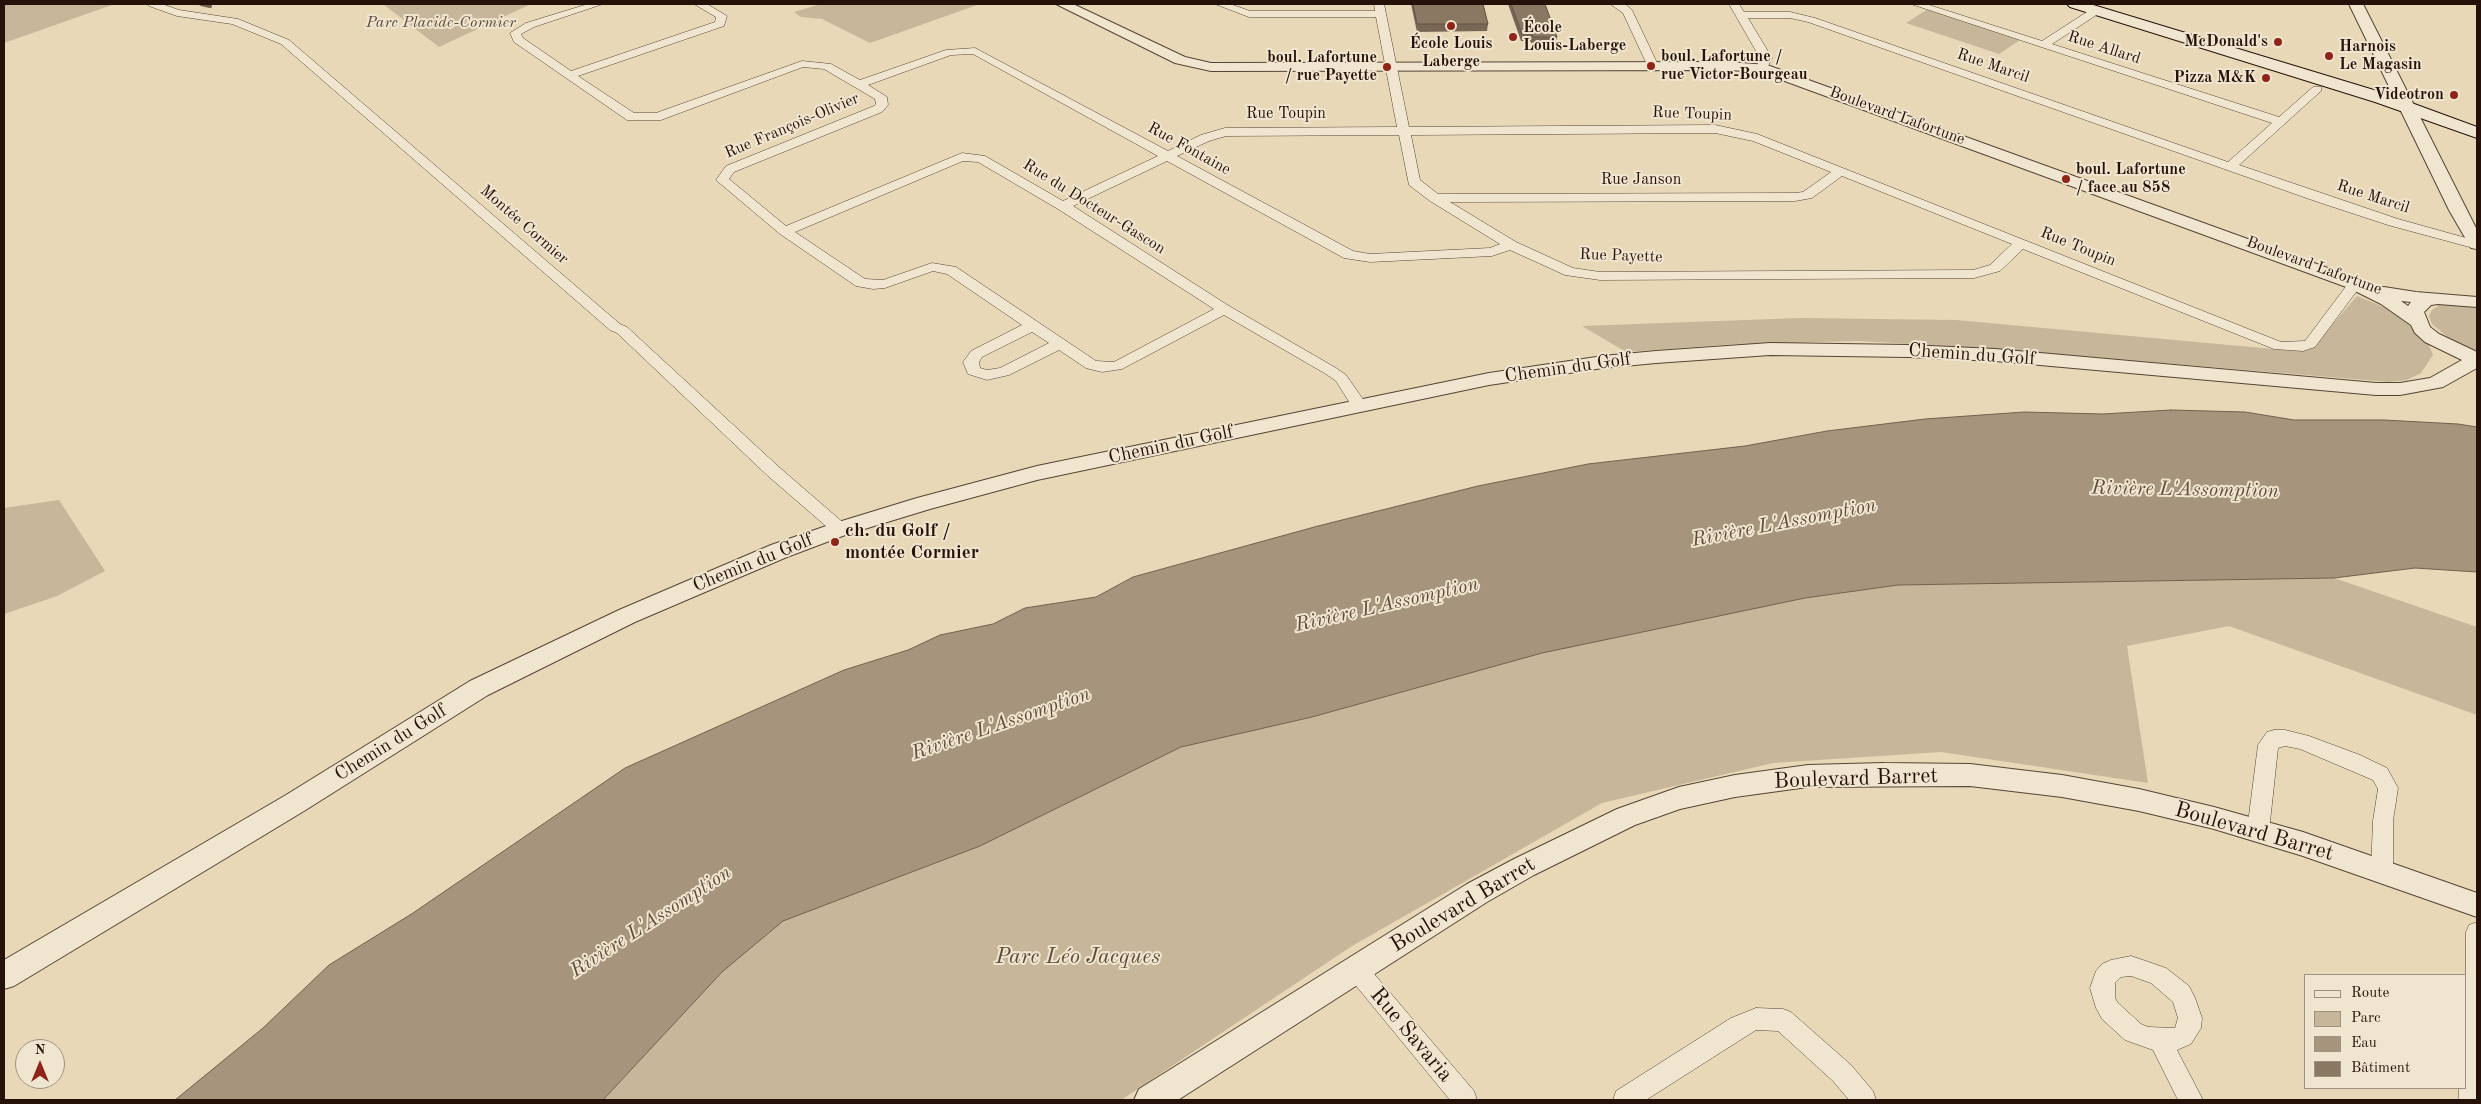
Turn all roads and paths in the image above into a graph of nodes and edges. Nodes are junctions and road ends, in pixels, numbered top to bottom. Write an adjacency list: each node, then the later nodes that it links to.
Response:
1 (153, 4): 14 (street, Montée Cormier)
2 (199, 4): 14 (street)
3 (598, 4): 20 (street, Rue François-Olivier)
4 (699, 4): 20 (street)
5 (1063, 4): 18 (street, Boulevard Lafortune)
6 (1220, 4): 12 (street)
7 (1614, 4): 17 (street)
8 (1734, 4): 15 (street)
9 (1916, 4): 16 (street, Rue Allard)
10 (2075, 4): 13 (main road)
11 (2356, 4): 23 (street)
12 (1380, 9): 18 (street, Rue Payette)
13 (2097, 10): 16 (street); 23 (main road)
14 (177, 13): 48 (street, Montée Cormier)
15 (1741, 15): 19 (street); 28 (street, Rue Marcil)
16 (2044, 46): 24 (street, Rue Allard)
17 (1653, 67): 18 (street, Boulevard Lafortune); 19 (street, Boulevard Lafortune)
18 (1391, 68): 25 (street, Rue Payette)
19 (1762, 68): 32 (street, Boulevard Lafortune)
20 (569, 76): 21 (street, Rue François-Olivier)
21 (860, 84): 27 (street, Rue Fontaine); 33 (street, Rue François-Olivier)
22 (2317, 89): 24 (street)
23 (2408, 107): 26 (main road); 35 (street)
24 (2282, 122): 28 (street)
25 (1403, 131): 27 (street, Rue Toupin); 29 (street, Rue Toupin); 30 (street, Rue Payette)
26 (2477, 133)
27 (1167, 156): 31 (street, Rue Toupin); 36 (street, Rue Fontaine)
28 (2231, 166): 35 (street, Rue Marcil)
29 (1840, 172): 30 (street, Rue Janson); 34 (street, Rue Toupin)
30 (1435, 198): 36 (street, Rue Payette)
31 (1063, 206): 33 (street, Rue du Docteur-Gascon); 40 (street, Rue du Docteur-Gascon)
32 (2192, 225): 37 (street, Boulevard Lafortune); 38 (street, Boulevard Lafortune)
33 (785, 231): 42 (street, Rue François-Olivier)
34 (2021, 243): 36 (street, Rue Payette); 37 (street, Rue Toupin)
35 (2477, 244)
36 (1511, 245)
37 (2355, 284): 41 (street, Boulevard Lafortune)
38 (2438, 298): 39 (street, Boulevard Lafortune); 41 (street)
39 (2477, 302)
40 (1224, 309): 43 (street, Rue François-Olivier); 47 (street, Rue du Docteur-Gascon)
41 (2417, 321): 44 (street, Boulevard Lafortune)
42 (1032, 326): 43 (street, Rue François-Olivier); 43 (street)
43 (1059, 344)
44 (2445, 346): 45 (street, Boulevard Lafortune); 46 (street)
45 (2477, 360): 46 (street, Chemin du Golf)
46 (2449, 375): 47 (street, Chemin du Golf)
47 (1359, 405): 48 (street, Chemin du Golf)
48 (840, 529): 54 (street, Chemin du Golf)
49 (2258, 831): 50 (street, Boulevard Barret); 50 (street); 53 (street, Boulevard Barret)
50 (2382, 872): 51 (street, Boulevard Barret)
51 (2477, 905)
52 (2477, 932): 61 (street)
53 (1356, 969): 56 (street, Boulevard Barret); 57 (street, Rue Savaria)
54 (4, 976)
55 (2161, 1041): 60 (street)
56 (1155, 1099)
57 (1465, 1100)
58 (1625, 1100): 59 (street)
59 (1864, 1100)
60 (2191, 1100)
61 (2471, 1100)

